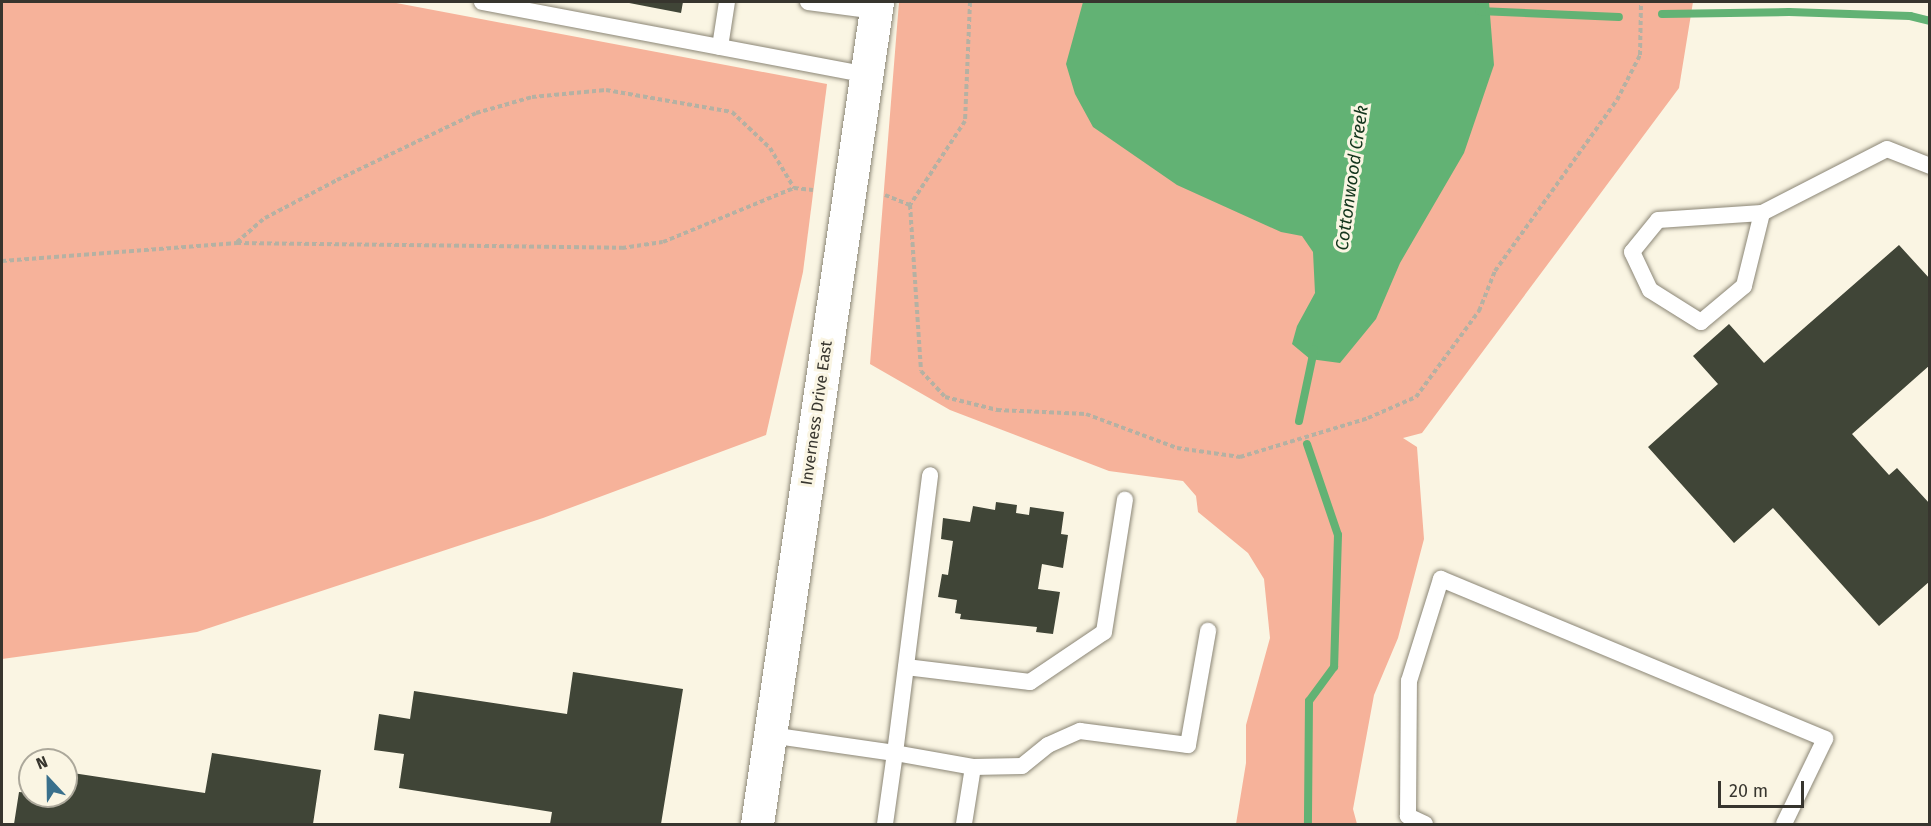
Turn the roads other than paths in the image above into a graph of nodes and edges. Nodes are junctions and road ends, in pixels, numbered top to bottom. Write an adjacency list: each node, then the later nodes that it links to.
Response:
1 (482, 2): 5 (lane)
2 (727, 2): 5 (lane)
3 (808, 2): 4 (lane)
4 (877, 6): 6 (main road, Inverness Drive East)
5 (720, 47): 6 (lane)
6 (867, 75): 13 (main road, Inverness Drive East)
7 (1929, 166): 8 (lane)
8 (1762, 213): 8 (lane)
9 (930, 475): 12 (lane)
10 (1125, 500): 12 (lane)
11 (1208, 631): 15 (lane)
12 (906, 667): 14 (lane)
13 (770, 735): 14 (lane); 16 (main road, Inverness Drive East)
14 (895, 753): 15 (lane); 17 (lane)
15 (973, 767): 18 (lane)
16 (757, 825)
17 (885, 825)
18 (964, 825)
19 (1425, 825): 20 (lane)
20 (1784, 825)

